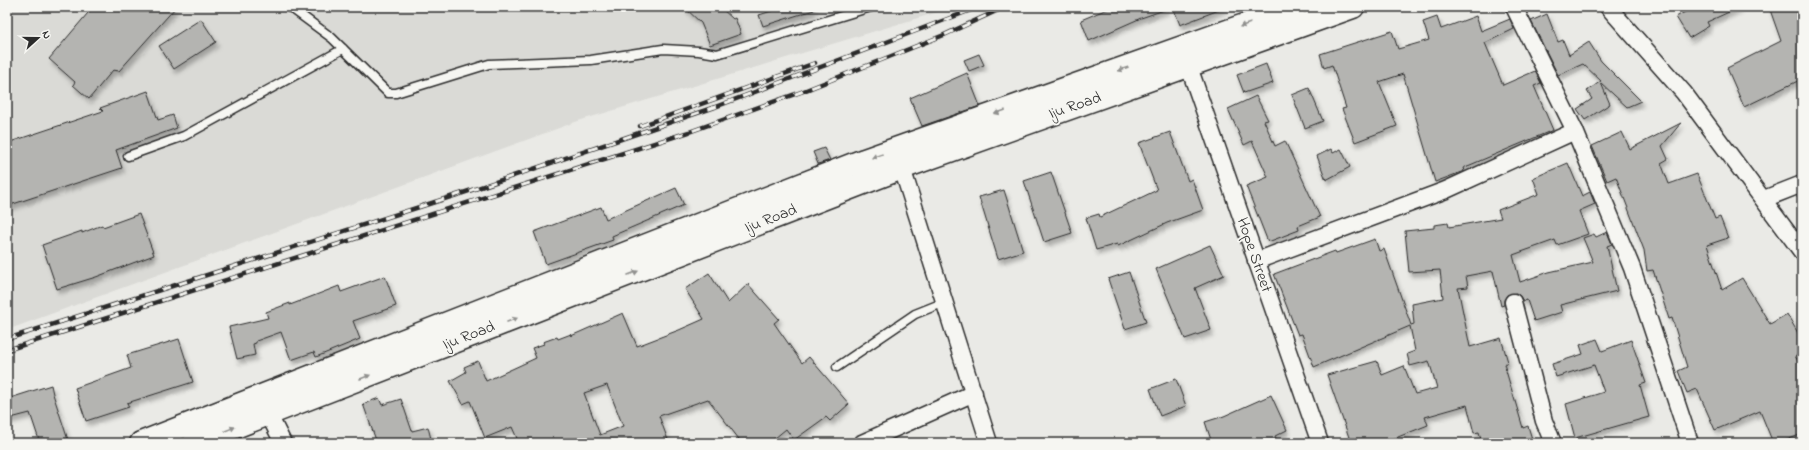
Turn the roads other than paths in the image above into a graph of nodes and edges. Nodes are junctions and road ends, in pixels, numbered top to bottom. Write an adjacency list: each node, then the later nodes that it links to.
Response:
1 (290, 7): 7 (lane)
2 (871, 7): 7 (lane)
3 (1295, 7): 19 (main road, Iju Road, one-way to 19)
4 (1353, 7): 8 (main road, Iju Road)
5 (1514, 7): 9 (street)
6 (1608, 7): 13 (street)
7 (343, 49): 10 (lane)
8 (1189, 67): 11 (main road, Iju Road); 15 (street, Hope Street)
9 (1576, 132): 15 (street); 29 (street)
10 (128, 156)
11 (902, 168): 16 (street); 19 (main road, Iju Road, one-way to 11)
12 (1802, 184): 13 (street)
13 (1764, 199): 14 (street)
14 (1802, 252)
15 (1256, 261): 27 (street, Hope Street)
16 (945, 302): 18 (lane); 20 (street)
17 (1513, 302): 28 (street)
18 (838, 367)
19 (336, 378): 21 (main road, Iju Road); 22 (main road, Iju Road)
20 (974, 394): 25 (street); 26 (street)
21 (268, 414): 23 (main road, Iju Road, one-way to 21); 24 (street)
22 (141, 443)
23 (194, 443)
24 (283, 443)
25 (862, 443)
26 (989, 443)
27 (1320, 443)
28 (1553, 443)
29 (1690, 443)

